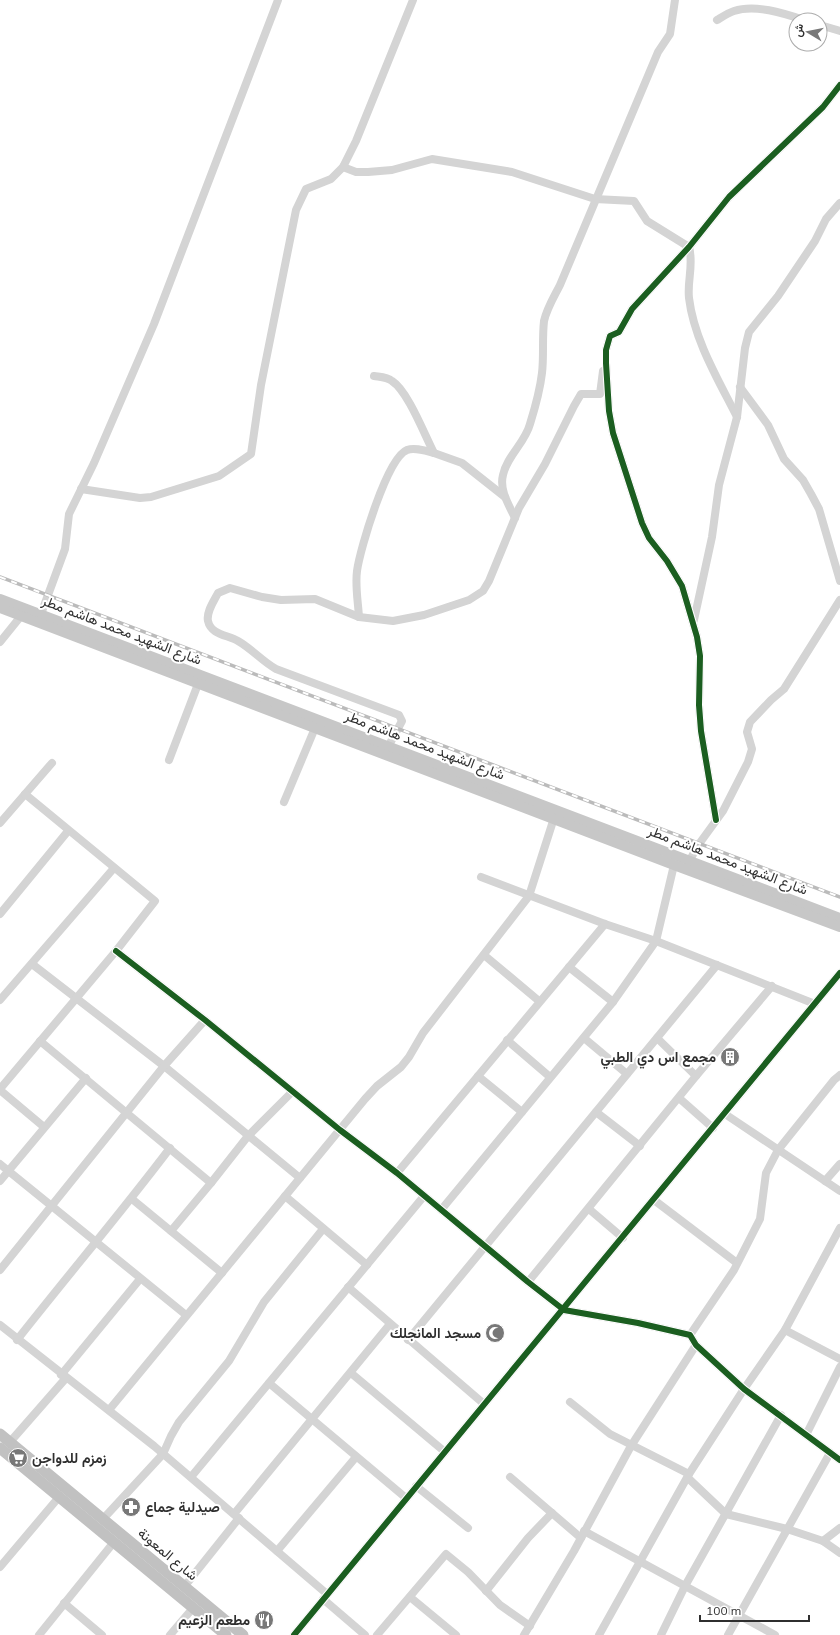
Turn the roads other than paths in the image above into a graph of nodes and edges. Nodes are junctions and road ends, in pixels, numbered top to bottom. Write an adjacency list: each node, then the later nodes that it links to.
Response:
1 (278, 0): 18 (street)
2 (413, 0): 9 (street)
3 (675, 0): 10 (street)
4 (788, 14): 5 (street)
5 (717, 20)
6 (828, 27): 7 (street)
7 (840, 31)
8 (840, 85): 12 (street)
9 (343, 167): 10 (street); 18 (street)
10 (595, 199): 12 (street); 19 (street)
11 (840, 203): 15 (street)
12 (690, 247): 13 (street); 16 (street)
13 (606, 363): 20 (street); 28 (street)
14 (374, 376): 17 (street)
15 (740, 387): 16 (street); 21 (street)
16 (737, 417): 28 (street)
17 (434, 454): 19 (street); 27 (street)
18 (81, 489): 25 (street)
19 (505, 497): 20 (street)
20 (515, 518): 27 (street)
21 (840, 581)
22 (0, 598): 25 (main road, شارع الشهيد محمد هاشم مطر)
23 (840, 600): 38 (street)
24 (0, 608): 26 (main road, شارع الشهيد محمد هاشم مطر)
25 (41, 614): 32 (main road, شارع الشهيد محمد هاشم مطر)
26 (21, 616): 29 (street); 30 (main road, شارع الشهيد محمد هاشم مطر)
27 (359, 617): 32 (street)
28 (693, 622): 38 (street)
29 (0, 642)
30 (198, 684): 31 (main road, شارع الشهيد محمد هاشم مطر); 33 (street)
31 (315, 728): 36 (street); 37 (main road, شارع الشهيد محمد هاشم مطر)
32 (388, 747): 41 (main road, شارع الشهيد محمد هاشم مطر)
33 (169, 760)
34 (52, 763): 35 (street)
35 (24, 794): 39 (street); 40 (street)
36 (284, 802)
37 (554, 818): 42 (main road, شارع الشهيد محمد هاشم مطر); 45 (street)
38 (716, 820): 41 (street)
39 (1, 821)
40 (68, 831): 43 (street); 46 (street)
41 (687, 864): 42 (main road, شارع الشهيد محمد هاشم مطر); 47 (main road, شارع الشهيد محمد هاشم مطر); 49 (main road, شارع الشهيد محمد هاشم مطر)
42 (674, 865): 50 (street)
43 (114, 868): 51 (street); 53 (street)
44 (481, 877): 45 (street)
45 (529, 896): 48 (street); 52 (street)
46 (0, 914)
47 (840, 918)
48 (605, 924): 50 (street); 55 (street)
49 (840, 926)
50 (656, 941): 54 (street); 61 (street)
51 (116, 951): 58 (street); 63 (street)
52 (484, 955): 60 (street); 84 (street)
53 (32, 964): 58 (street); 59 (street)
54 (717, 964): 57 (street); 65 (street)
55 (569, 967): 60 (street); 61 (street)
56 (840, 973): 62 (street)
57 (772, 986): 62 (street); 72 (street)
58 (76, 999): 67 (street); 68 (street)
59 (0, 1000)
60 (539, 1002): 66 (street)
61 (613, 1002): 64 (street)
62 (815, 1004): 81 (street)
63 (205, 1020): 68 (street); 76 (street)
64 (584, 1038): 69 (street); 73 (street)
65 (657, 1038): 69 (street); 72 (street)
66 (508, 1040): 71 (street); 73 (street)
67 (40, 1041): 74 (street); 75 (street)
68 (164, 1066): 78 (street); 85 (street)
69 (627, 1074): 80 (street)
70 (840, 1075): 88 (street)
71 (478, 1076): 79 (street); 92 (street)
72 (696, 1076): 77 (street)
73 (550, 1077): 79 (street)
74 (86, 1078): 78 (street); 82 (street)
75 (0, 1090): 82 (street)
76 (292, 1092): 84 (street); 85 (street)
77 (679, 1098): 83 (street); 86 (street)
78 (127, 1112): 87 (street); 102 (street)
79 (522, 1112): 104 (street)
80 (596, 1112): 86 (street); 110 (street)
81 (725, 1114): 83 (street); 88 (street)
82 (44, 1127): 91 (street)
83 (713, 1128): 101 (street)
84 (340, 1130): 92 (street); 93 (street)
85 (248, 1136): 93 (street); 96 (street)
86 (640, 1146): 103 (street)
87 (170, 1148): 96 (street); 100 (street)
88 (778, 1150): 95 (street); 111 (street)
89 (0, 1164): 91 (street)
90 (840, 1164): 95 (street)
91 (8, 1171): 94 (street); 102 (street)
92 (397, 1173): 99 (street)
93 (300, 1178): 98 (street)
94 (0, 1181)
95 (824, 1181): 97 (street)
96 (211, 1183): 107 (street)
97 (840, 1191)
98 (285, 1196): 106 (street); 114 (street)
99 (424, 1196): 104 (street); 112 (street)
100 (132, 1199): 107 (street); 109 (street)
101 (654, 1200): 108 (street); 111 (street)
102 (52, 1207): 109 (street); 113 (street)
103 (589, 1209): 108 (street); 116 (street)
104 (441, 1210): 110 (street)
105 (840, 1228): 122 (street)
106 (323, 1229): 112 (street); 145 (street)
107 (170, 1231): 114 (street)
108 (623, 1238): 118 (street)
109 (95, 1242): 115 (street); 124 (street)
110 (485, 1246): 116 (street); 125 (street)
111 (737, 1263): 123 (street)
112 (367, 1265): 117 (street)
113 (0, 1270)
114 (222, 1272): 119 (street)
115 (140, 1279): 119 (street); 130 (street)
116 (528, 1282): 118 (street)
117 (348, 1288): 120 (street); 131 (street)
118 (564, 1310): 123 (street); 134 (street)
119 (186, 1315): 135 (street)
120 (390, 1324): 125 (street); 129 (street)
121 (0, 1326): 124 (street)
122 (785, 1330): 127 (street); 132 (street)
123 (690, 1335): 126 (street)
124 (17, 1340): 130 (street)
125 (408, 1340): 134 (street)
126 (696, 1345): 132 (street); 141 (street)
127 (840, 1359)
128 (840, 1367): 139 (street)
129 (351, 1373): 137 (street); 143 (street)
130 (63, 1377): 135 (street); 140 (street)
131 (269, 1383): 137 (street); 149 (street)
132 (744, 1389): 136 (street); 148 (street)
133 (570, 1402): 141 (street)
134 (484, 1404): 143 (street)
135 (108, 1410): 145 (street)
136 (781, 1415): 139 (street); 155 (street)
137 (312, 1420): 146 (street); 156 (street)
138 (0, 1434): 140 (highway, شارع المعونة)
139 (806, 1435): 144 (street)
140 (10, 1442): 157 (highway, شارع المعونة)
141 (631, 1446): 148 (street); 161 (street)
142 (0, 1448): 152 (highway, شارع المعونة)
143 (445, 1452): 151 (street)
144 (830, 1453): 147 (street); 160 (street)
145 (163, 1454): 149 (street); 157 (street)
146 (356, 1457): 153 (street); 164 (street)
147 (840, 1460)
148 (688, 1476): 155 (street); 167 (street)
149 (190, 1477): 156 (street)
150 (510, 1477): 154 (street)
151 (416, 1486): 153 (street); 158 (street)
152 (59, 1497): 163 (highway, شارع المعونة); 166 (street)
153 (406, 1498): 171 (street)
154 (552, 1513): 161 (street); 170 (street)
155 (726, 1514): 160 (street); 168 (street)
156 (237, 1516): 164 (street); 169 (street)
157 (103, 1519): 169 (highway, شارع المعونة)
158 (468, 1528)
159 (840, 1528): 162 (street)
160 (787, 1529): 162 (street); 175 (street)
161 (582, 1534): 167 (street); 176 (street)
162 (823, 1541): 165 (street)
163 (114, 1542): 173 (street); 174 (highway, شارع المعونة)
164 (277, 1551): 171 (street)
165 (840, 1552)
166 (1, 1562)
167 (641, 1562): 168 (street); 187 (street)
168 (685, 1586): 175 (street); 188 (street)
169 (184, 1587): 182 (highway, شارع المعونة)
170 (486, 1591): 172 (street); 176 (street)
171 (325, 1597): 183 (street); 184 (street)
172 (410, 1598): 185 (street); 186 (street)
173 (64, 1603): 178 (street); 179 (street)
174 (194, 1608): 180 (street); 181 (highway, شارع المعونة)
175 (739, 1615): 189 (street); 190 (street)
176 (530, 1626): 177 (street)
177 (525, 1634)
178 (39, 1635)
179 (102, 1635)
180 (170, 1635)
181 (226, 1635)
182 (242, 1635)
183 (294, 1635)
184 (365, 1635)
185 (377, 1635)
186 (456, 1635)
187 (599, 1635)
188 (661, 1635)
189 (728, 1635)
190 (775, 1635)

